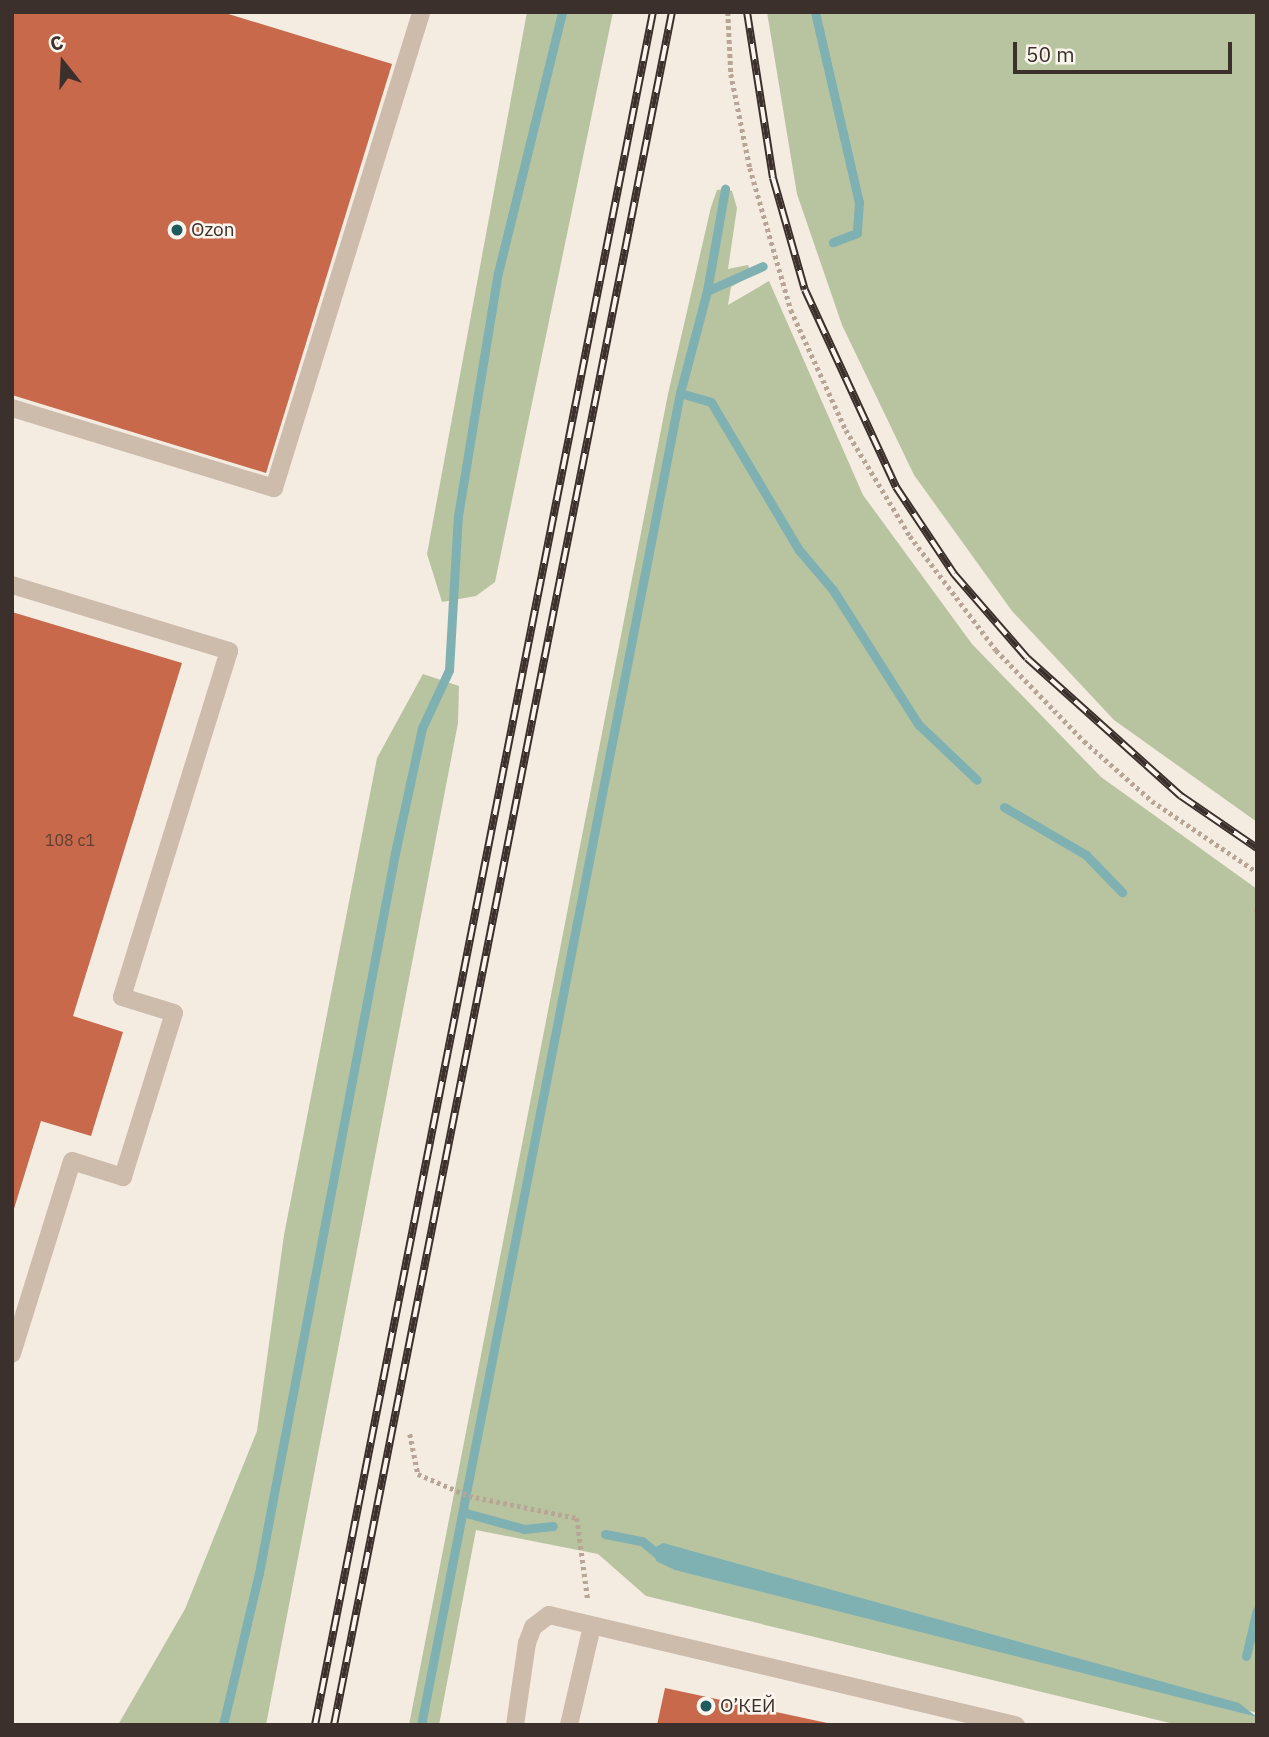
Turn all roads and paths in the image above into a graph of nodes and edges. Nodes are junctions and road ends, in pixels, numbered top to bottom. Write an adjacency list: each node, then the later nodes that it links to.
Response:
1 (421, 12): 3 (lane)
2 (728, 12): 5 (path)
3 (12, 408)
4 (12, 585): 8 (lane)
5 (1257, 872)
6 (1257, 908): 7 (path)
7 (1257, 913)
8 (12, 1354)
9 (410, 1434): 10 (path)
10 (592, 1626): 11 (lane); 12 (lane); 13 (lane)
11 (515, 1725)
12 (569, 1725)
13 (1016, 1725)

